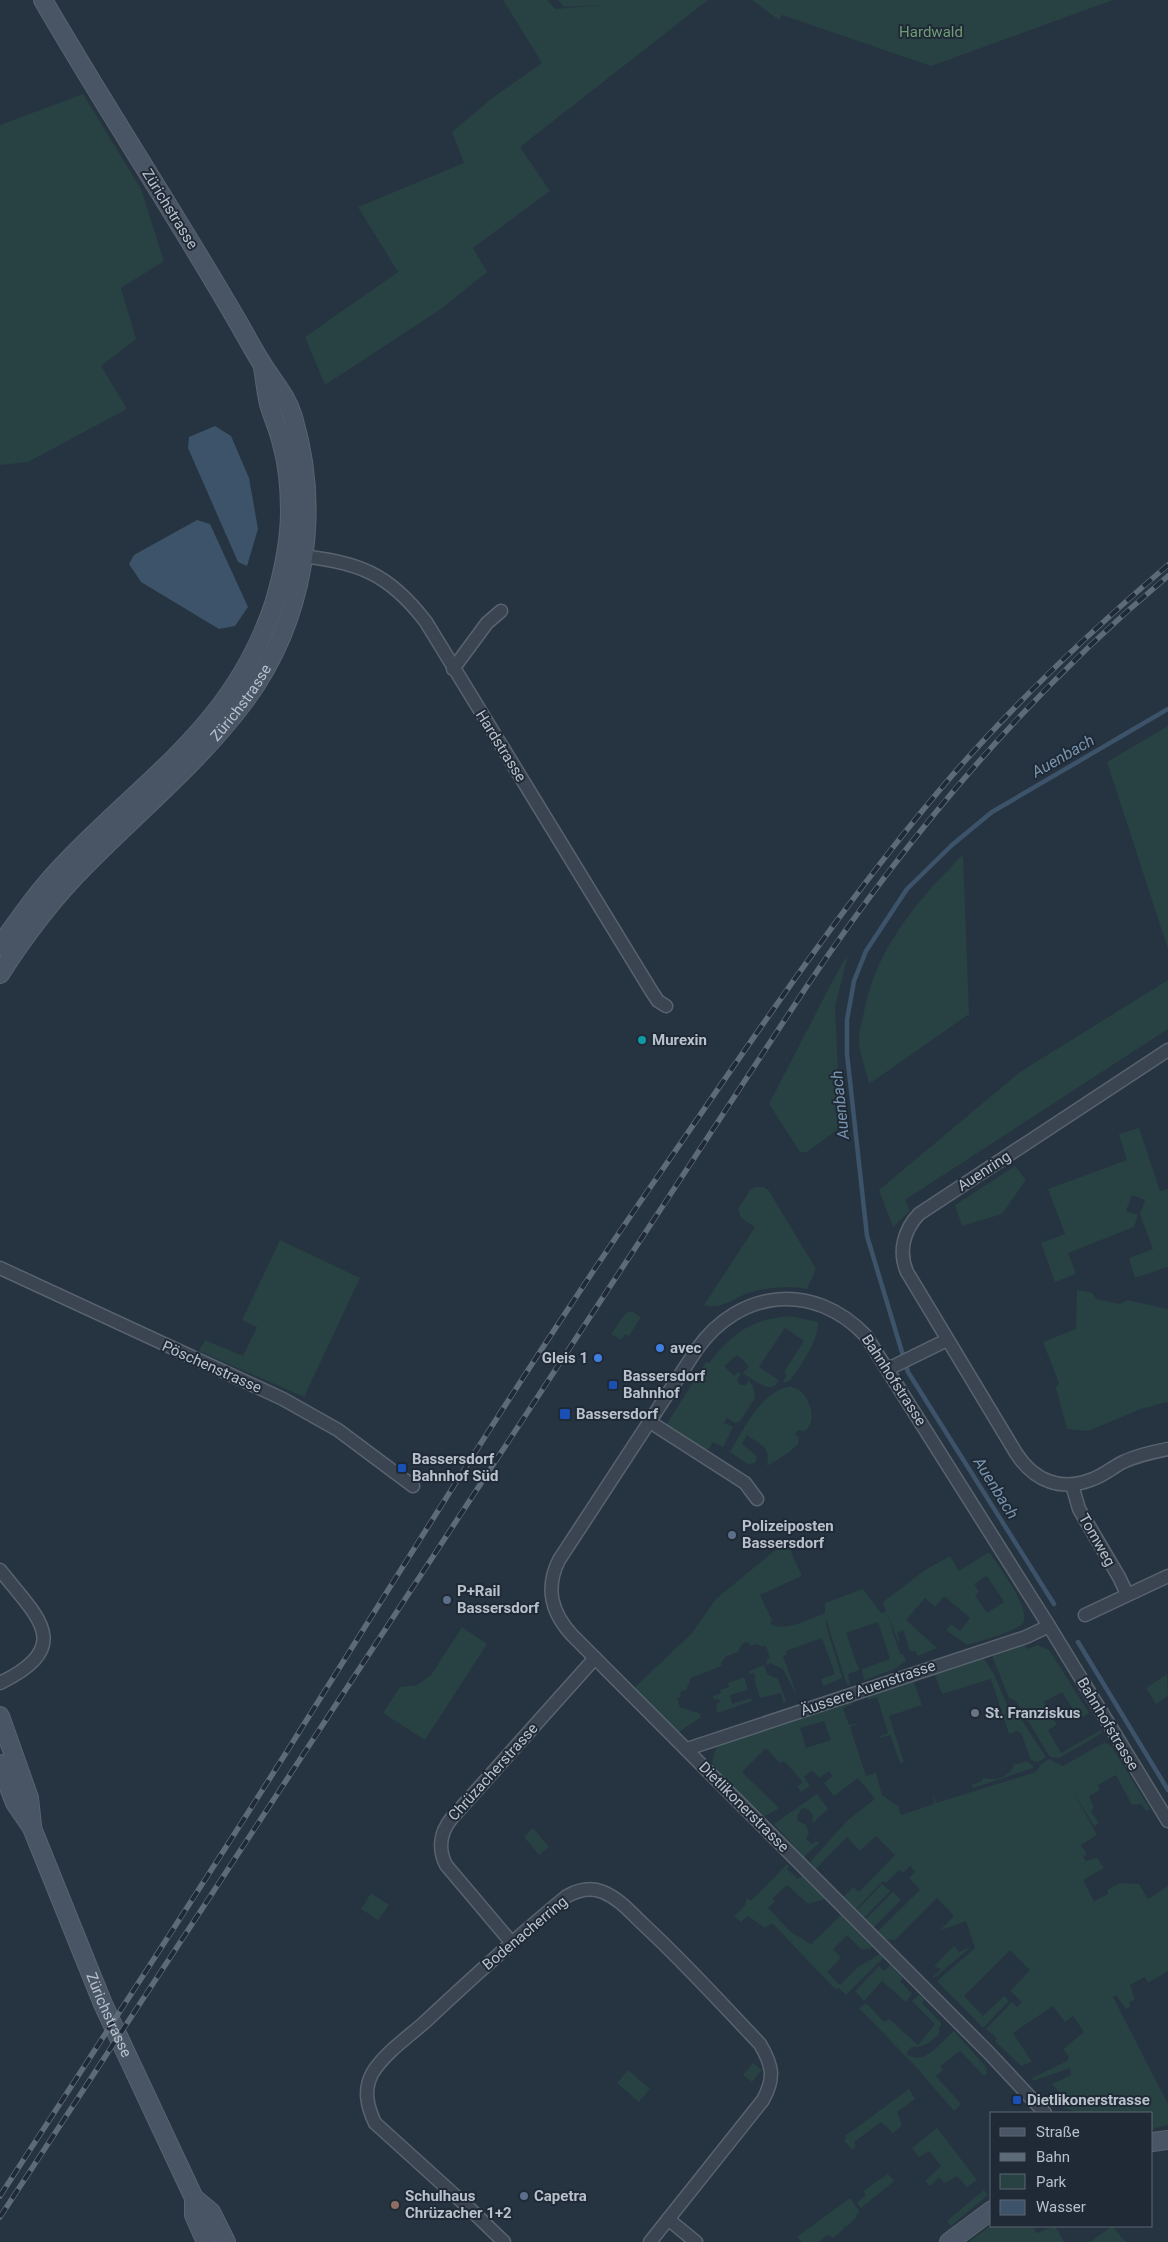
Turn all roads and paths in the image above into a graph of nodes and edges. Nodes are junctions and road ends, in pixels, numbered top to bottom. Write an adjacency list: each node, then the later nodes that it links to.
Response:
1 (43, 0): 2 (main road, Zürichstrasse)
2 (262, 364): 3 (main road, Zürichstrasse); 4 (main road, Zürichstrasse)
3 (286, 553): 4 (street, Hardstrasse); 7 (main road, Zürichstrasse)
4 (304, 556): 6 (street, Hardstrasse); 8 (main road, Zürichstrasse)
5 (501, 611): 6 (street)
6 (453, 669): 9 (street, Hardstrasse)
7 (0, 946)
8 (0, 974)
9 (666, 1006)
10 (1168, 1050): 12 (street, Auenring)
11 (0, 1268): 17 (street, Pöschenstrasse)
12 (947, 1340): 13 (street); 16 (street, Auenring)
13 (894, 1366): 14 (street, Bahnhofstrasse); 24 (street, Bahnhofstrasse)
14 (650, 1422): 18 (street); 20 (street, Bahnhofstrasse)
15 (1168, 1449): 16 (street, Auenring)
16 (1072, 1484): 22 (street, Tomweg)
17 (413, 1486)
18 (757, 1499)
19 (0, 1570): 26 (street)
20 (553, 1576): 25 (street, Dietlikonerstrasse)
21 (1168, 1576): 22 (street)
22 (1127, 1594): 23 (street)
23 (1085, 1615)
24 (1049, 1626): 28 (street, Äussere Auenstrasse); 30 (street, Bahnhofstrasse)
25 (595, 1658): 28 (street, Dietlikonerstrasse); 32 (street, Chrüzacherstrasse)
26 (0, 1683)
27 (0, 1716): 31 (main road, Zürichstrasse)
28 (687, 1749): 33 (street, Dietlikonerstrasse)
29 (0, 1764): 31 (main road, Zürichstrasse)
30 (1168, 1821)
31 (32, 1828): 36 (main road, Zürichstrasse)
32 (511, 1942): 38 (street, Bodenacherring); 41 (street, Bodenacherring)
33 (1044, 2112)
34 (1168, 2140): 35 (main road)
35 (1153, 2142)
36 (194, 2198): 39 (main road, Zürichstrasse); 40 (main road, Zürichstrasse)
37 (990, 2211): 44 (main road)
38 (668, 2219): 42 (street, Bodenacherring); 43 (street)
39 (206, 2242)
40 (226, 2242)
41 (504, 2242)
42 (650, 2242)
43 (696, 2242)
44 (949, 2242)

